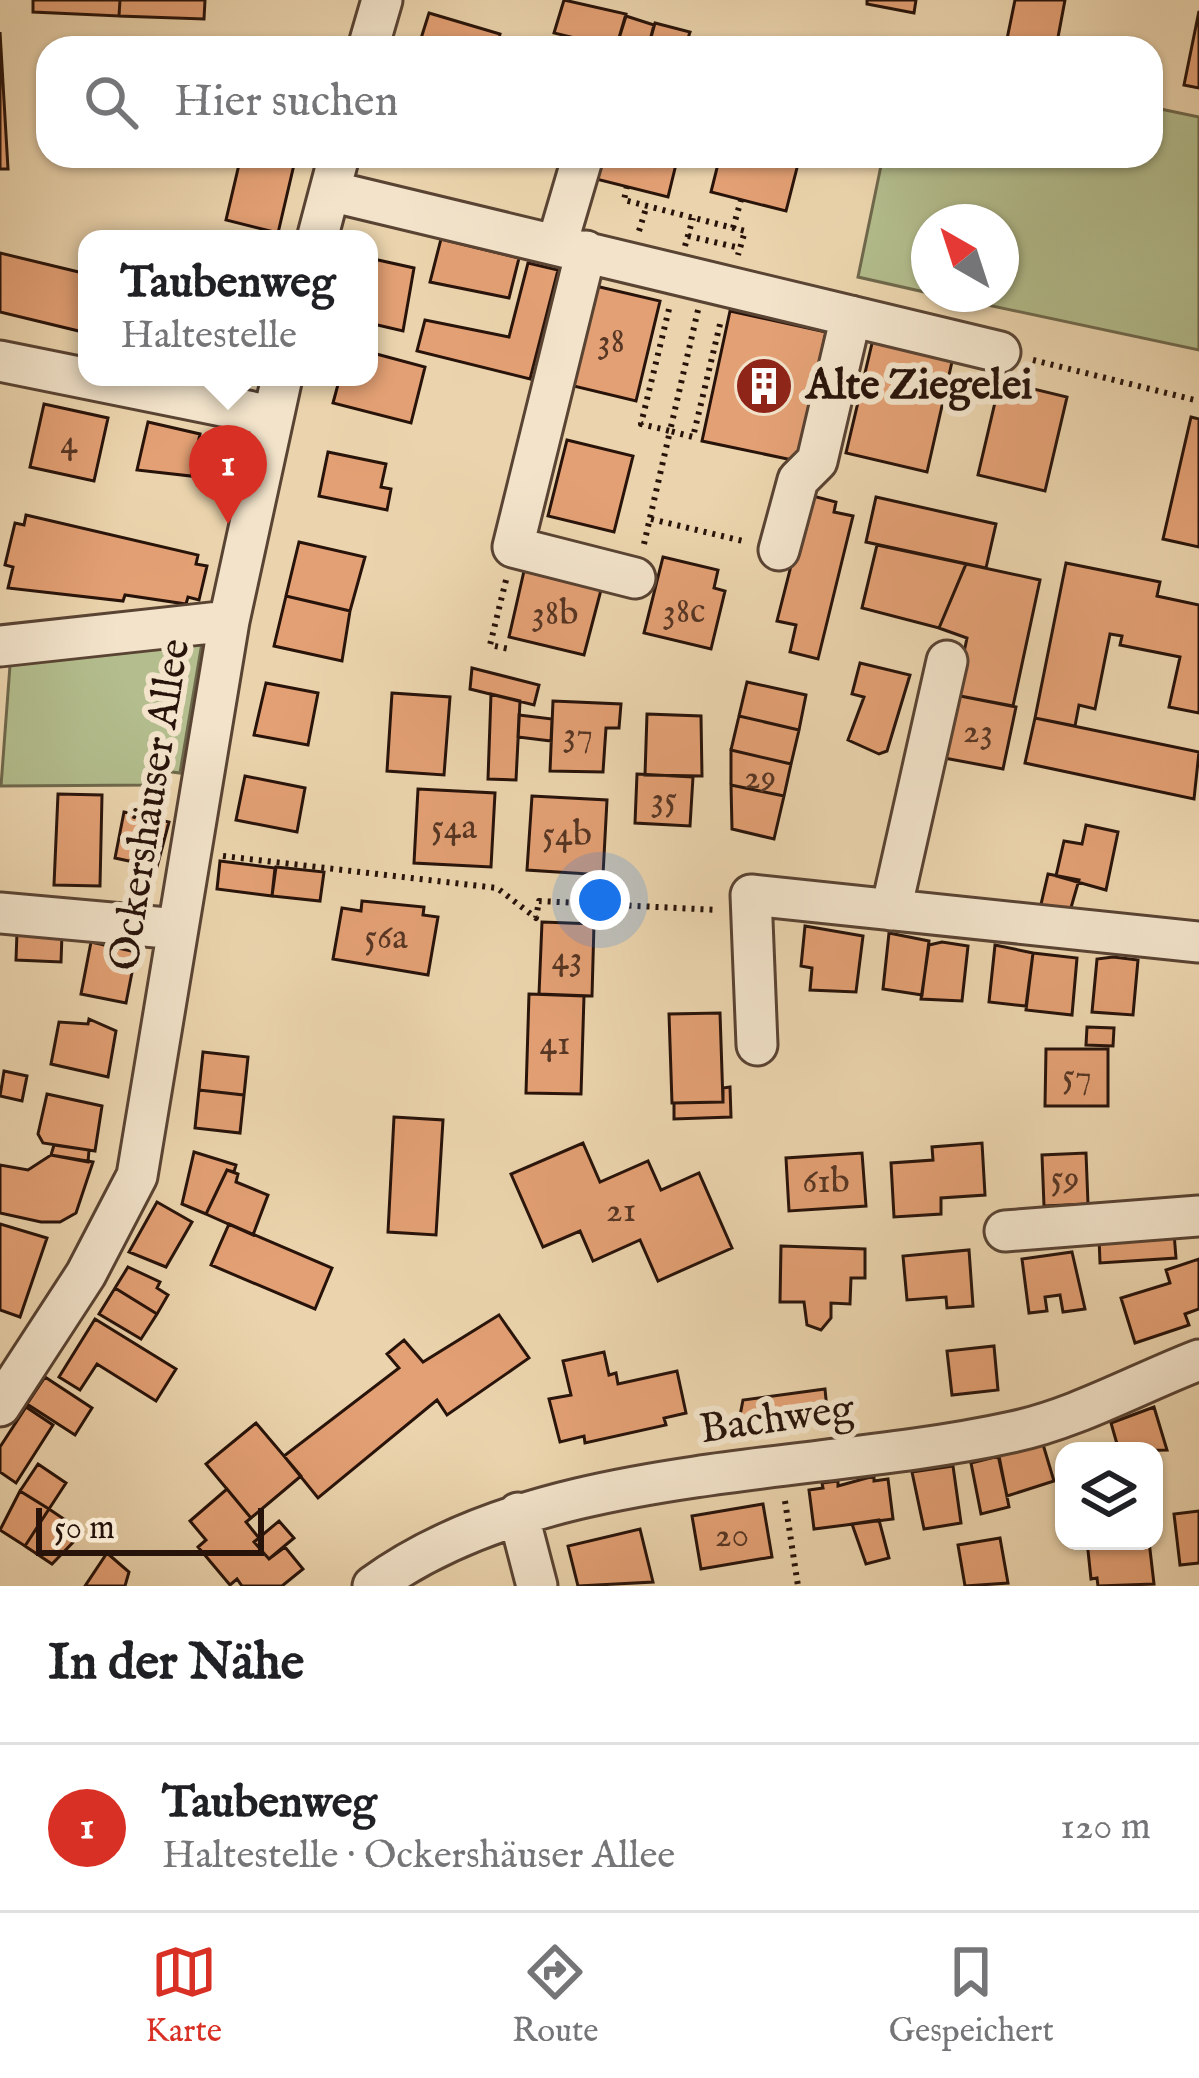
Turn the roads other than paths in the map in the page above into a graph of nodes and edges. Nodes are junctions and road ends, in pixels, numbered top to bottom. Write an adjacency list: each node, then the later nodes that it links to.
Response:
1 (382, 0): 2 (street)
2 (372, 36)
3 (584, 168): 6 (street)
4 (334, 173): 5 (street); 6 (street)
5 (319, 230)
6 (588, 260): 7 (street); 15 (street)
7 (851, 316): 8 (street); 14 (street)
8 (1000, 352)
9 (0, 361): 10 (street)
10 (78, 377)
11 (124, 386): 13 (street)
12 (280, 386): 13 (street, Ockershäuser Allee)
13 (272, 416): 16 (street, Ockershäuser Allee)
14 (779, 550)
15 (635, 578)
16 (229, 621): 17 (street); 21 (street, Ockershäuser Allee)
17 (0, 646)
18 (947, 661): 19 (street)
19 (891, 910): 22 (street); 23 (street)
20 (0, 912): 21 (street)
21 (178, 929): 27 (street, Ockershäuser Allee)
22 (1199, 942)
23 (757, 1045)
24 (1199, 1216): 25 (street)
25 (1006, 1231)
26 (1199, 1360): 28 (street, Bachweg)
27 (0, 1406)
28 (518, 1513): 29 (street, Bachweg); 30 (street)
29 (373, 1586)
30 (538, 1586)

